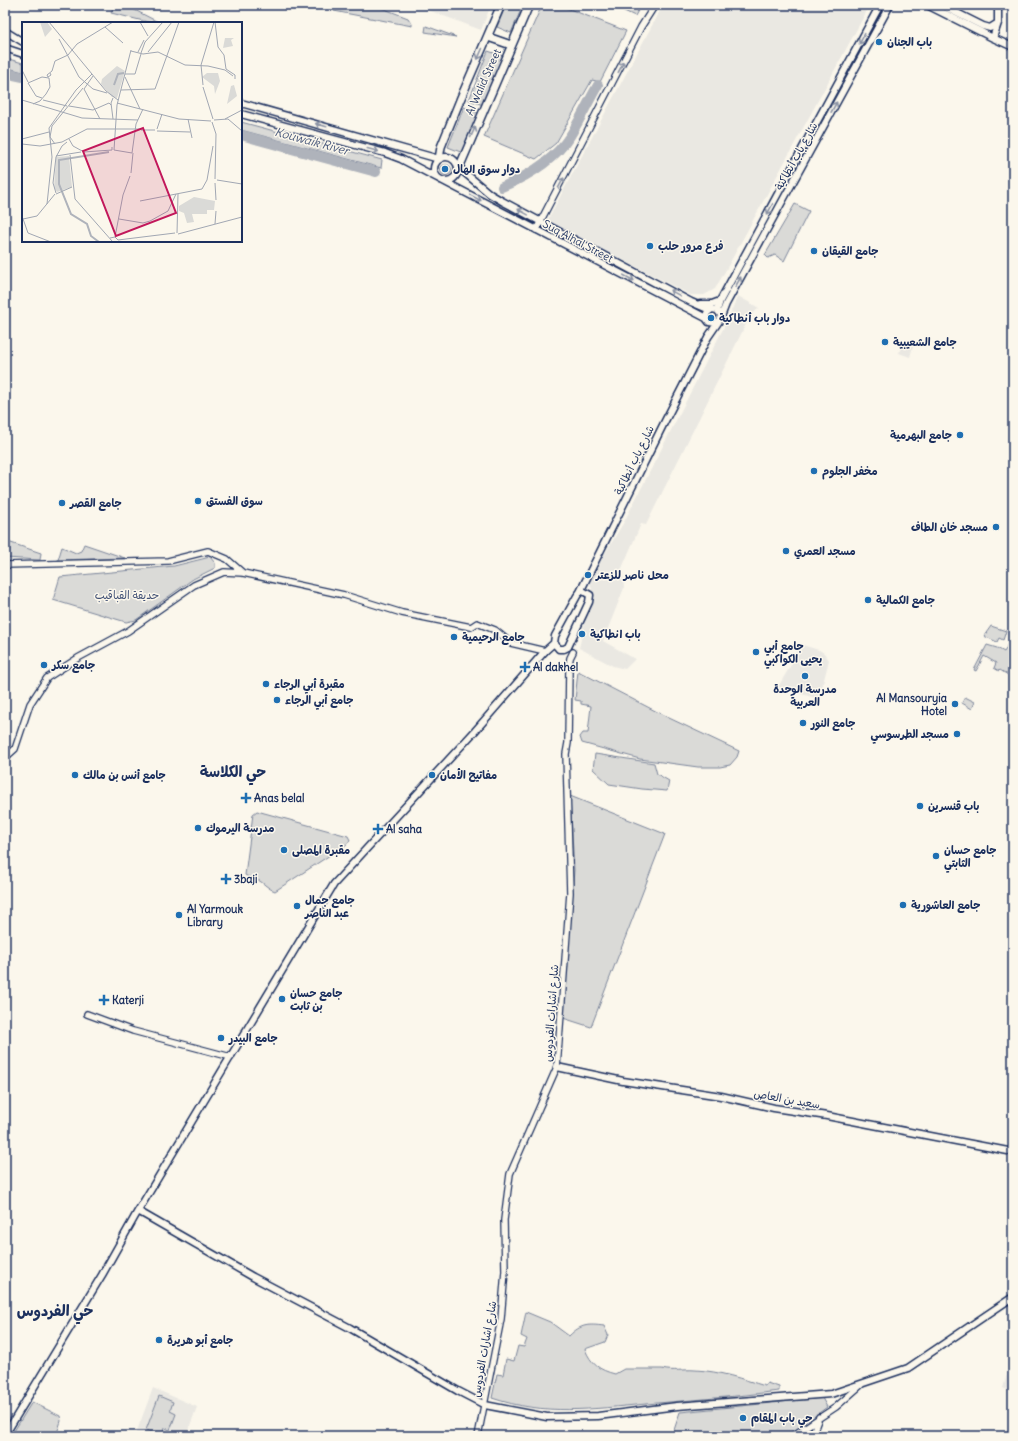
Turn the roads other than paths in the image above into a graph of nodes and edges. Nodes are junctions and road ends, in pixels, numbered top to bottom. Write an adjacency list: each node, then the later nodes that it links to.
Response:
1 (501, 5): 11 (main road)
2 (529, 5): 14 (main road, Al Walid Street)
3 (655, 5): 23 (street, one-way to 3)
4 (880, 5): 25 (main road, شارع باب أنطاكية, one-way to 25)
5 (890, 5): 29 (main road, شارع باب أنطاكية, one-way to 5)
6 (928, 5): 12 (main road)
7 (941, 5): 9 (main road)
8 (998, 5): 9 (main road)
9 (998, 23): 12 (main road)
10 (5, 30): 13 (main road)
11 (488, 37): 14 (main road); 20 (main road, one-way to 20)
12 (993, 38): 15 (main road)
13 (22, 41)
14 (511, 45): 21 (main road, Al Walid Street, one-way to 14)
15 (1013, 47)
16 (5, 48): 17 (main road)
17 (22, 54)
18 (242, 103): 20 (main road, one-way to 18)
19 (242, 114): 22 (main road, Suq Alhal Street, one-way to 22)
20 (439, 159): 21 (main road); 22 (main road)
21 (459, 168): 22 (main road); 23 (main road, Suq Alhal Street, one-way to 21)
22 (442, 180): 24 (main road, Suq Alhal Street, one-way to 24)
23 (540, 222): 24 (street); 26 (main road, Suq Alhal Street, one-way to 23)
24 (536, 230): 30 (main road, Suq Alhal Street, one-way to 30)
25 (720, 301): 26 (main road); 28 (main road, شارع باب أنطاكية)
26 (691, 302): 27 (main road, Suq Alhal Street)
27 (710, 310): 28 (main road); 30 (main road)
28 (717, 310): 29 (main road)
29 (720, 319): 30 (main road); 31 (main road, شارع باب أنطاكية)
30 (708, 320): 31 (main road)
31 (708, 337): 34 (main road, شارع باب أنطاكية)
32 (5, 565): 33 (street)
33 (243, 573): 36 (street); 38 (street)
34 (580, 592): 35 (main road, شارع باب أنطاكية); 35 (main road)
35 (554, 643): 36 (main road)
36 (545, 651): 40 (main road)
37 (573, 652): 41 (street, شارع اشارات الفردوس)
38 (5, 758)
39 (87, 1014): 40 (street)
40 (231, 1057): 43 (main road)
41 (557, 1067): 42 (main road, سعيد بن العاص); 46 (street, شارع اشارات الفردوس)
42 (1013, 1152)
43 (138, 1211): 46 (main road); 48 (main road)
44 (1013, 1297): 45 (main road)
45 (861, 1385): 46 (main road); 47 (street)
46 (485, 1405): 49 (street, شارع اشارات الفردوس)
47 (819, 1417): 50 (street); 51 (street)
48 (5, 1435)
49 (478, 1436)
50 (792, 1436)
51 (812, 1436)

